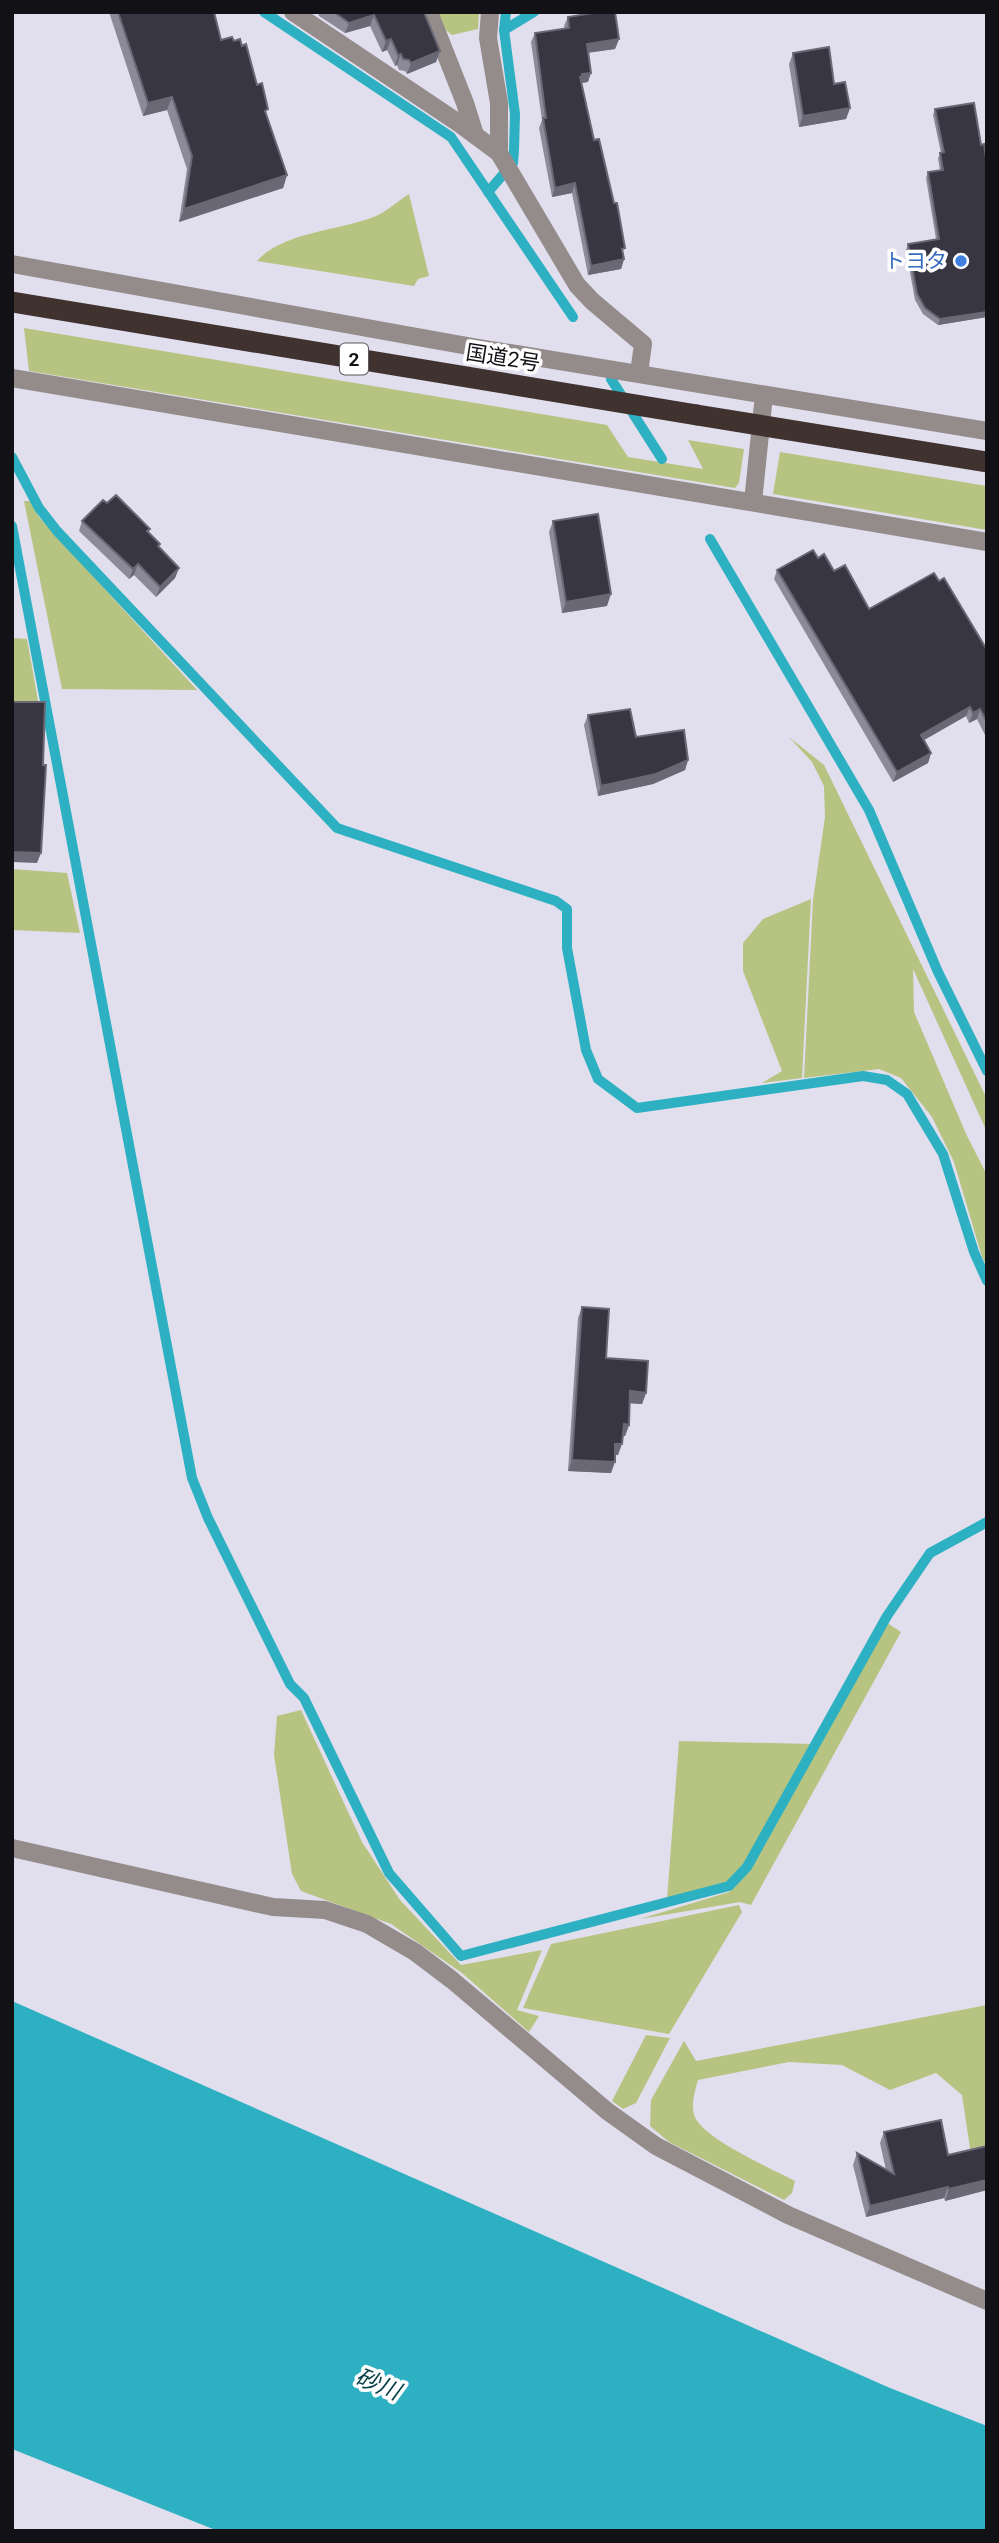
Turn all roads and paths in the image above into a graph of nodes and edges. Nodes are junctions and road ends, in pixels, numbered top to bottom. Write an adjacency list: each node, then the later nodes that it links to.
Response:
1 (293, 12): 4 (street)
2 (429, 12): 4 (street)
3 (490, 12): 5 (street)
4 (475, 135): 5 (street)
5 (505, 163): 8 (street)
6 (12, 264): 8 (street)
7 (12, 302): 12 (highway, 国道2号 / 2, bridge)
8 (639, 373): 10 (street)
9 (12, 378): 13 (street)
10 (764, 395): 11 (street); 13 (street)
11 (987, 431)
12 (987, 462)
13 (753, 502): 14 (street)
14 (987, 542)
15 (12, 1848): 16 (street)
16 (987, 2301)

